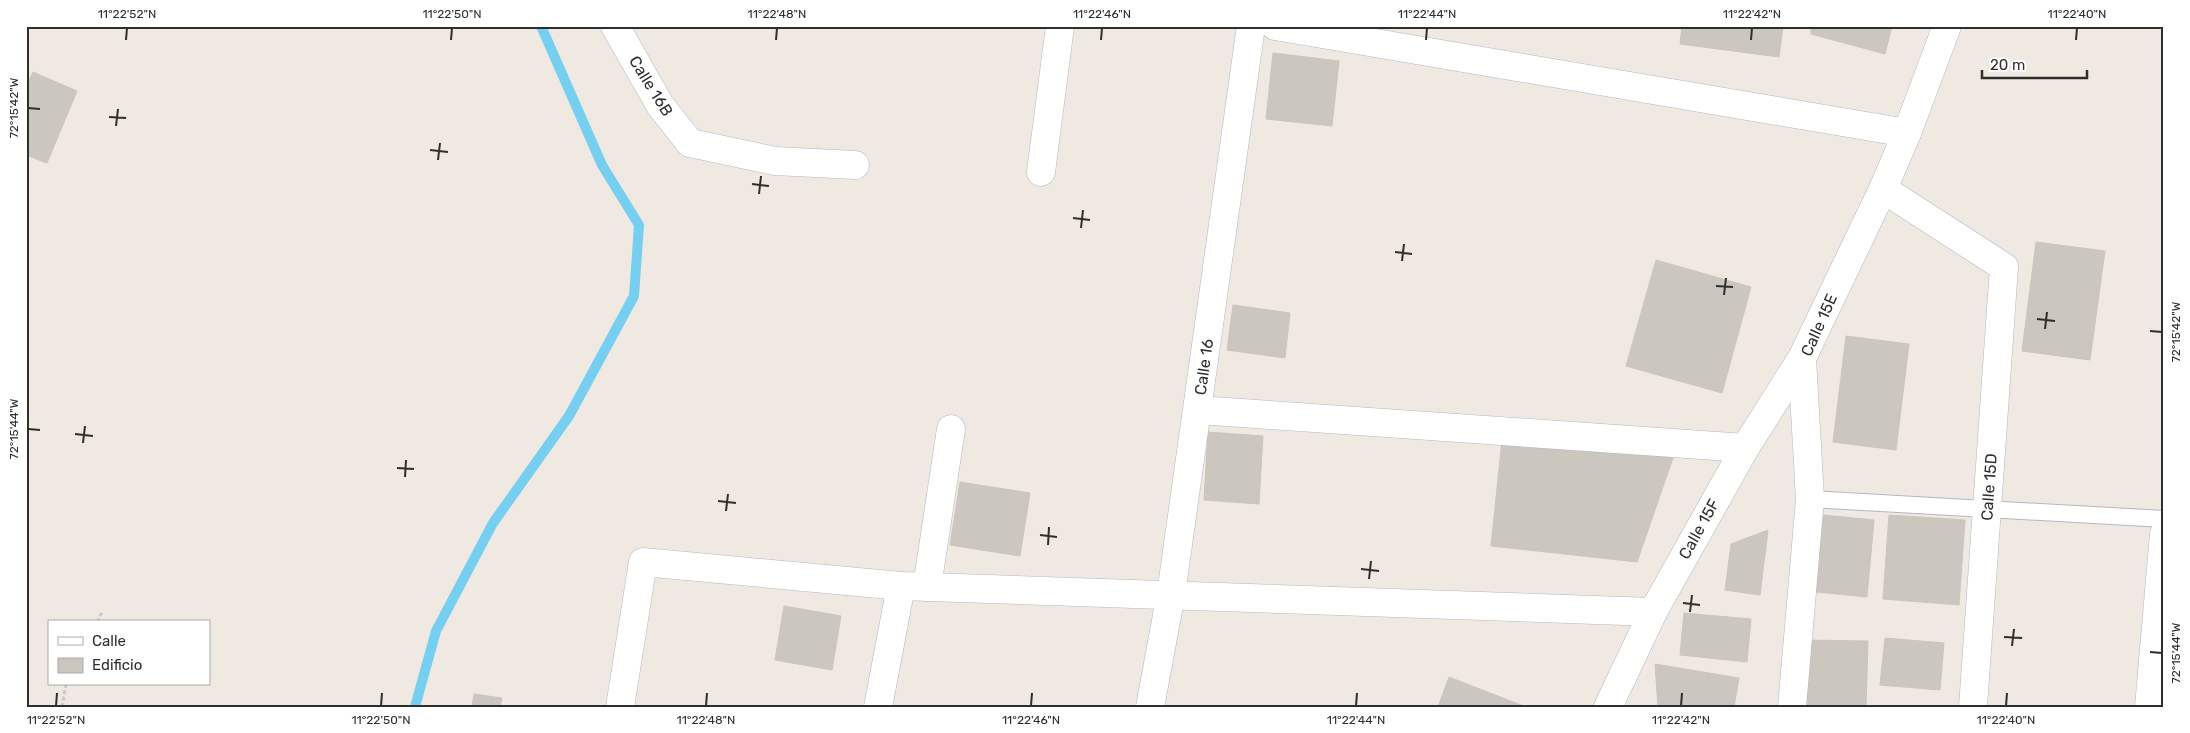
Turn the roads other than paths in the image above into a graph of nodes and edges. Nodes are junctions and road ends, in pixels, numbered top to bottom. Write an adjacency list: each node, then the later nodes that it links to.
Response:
1 (616, 26): 7 (street, Calle 16B)
2 (1060, 26): 8 (street)
3 (1251, 26): 11 (street, Calle 16)
4 (1276, 26): 6 (street)
5 (1948, 26): 6 (street, Calle 15E)
6 (1907, 133): 9 (street, Calle 15E)
7 (856, 165)
8 (1041, 172)
9 (1883, 189): 10 (street, Calle 15E); 15 (street, Calle 15D)
10 (1802, 358): 13 (street, Calle 15F); 14 (street, Calle 15E)
11 (1198, 410): 13 (street); 19 (street, Calle 16)
12 (951, 429): 18 (street)
13 (1745, 448): 20 (street, Calle 15F)
14 (1810, 499): 15 (lane); 25 (street, Calle 15E)
15 (1987, 509): 16 (lane); 26 (street, Calle 15D)
16 (2164, 519)
17 (2164, 534): 27 (street)
18 (914, 586): 19 (street); 21 (street); 22 (street)
19 (1171, 594): 20 (street); 23 (street, Calle 16)
20 (1653, 612): 24 (street, Calle 15F)
21 (620, 707)
22 (878, 707)
23 (1150, 707)
24 (1608, 707)
25 (1792, 707)
26 (1973, 707)
27 (2149, 707)

